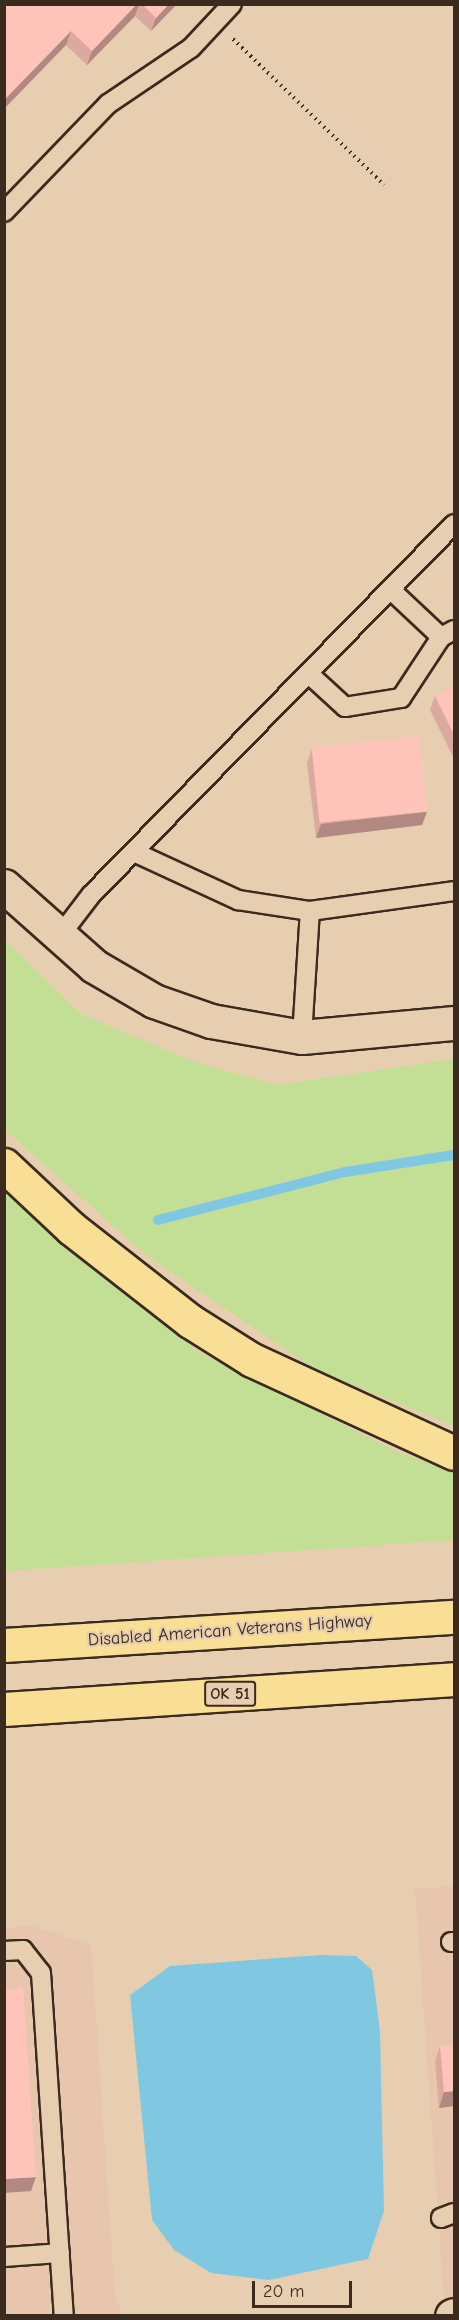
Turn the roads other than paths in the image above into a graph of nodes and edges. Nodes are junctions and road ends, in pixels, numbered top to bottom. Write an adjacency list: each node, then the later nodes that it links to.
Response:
1 (232, 4): 2 (lane)
2 (4, 212)
3 (454, 524): 4 (lane)
4 (391, 590): 5 (lane); 6 (lane)
5 (448, 634): 6 (lane)
6 (309, 674): 7 (lane)
7 (134, 852): 10 (lane); 11 (lane)
8 (4, 886): 11 (street)
9 (454, 891): 10 (lane)
10 (310, 911): 13 (lane)
11 (59, 937): 13 (street)
12 (454, 1023): 13 (street)
13 (302, 1037)
14 (4, 1165): 15 (highway)
15 (454, 1453)
16 (454, 1617): 17 (highway, Disabled American Veterans Highway)
17 (4, 1645)
18 (454, 1678): 19 (highway, OK 51)
19 (4, 1709)
20 (4, 1951): 21 (lane)
21 (60, 2253): 22 (lane); 23 (lane)
22 (4, 2257)
23 (64, 2316)

